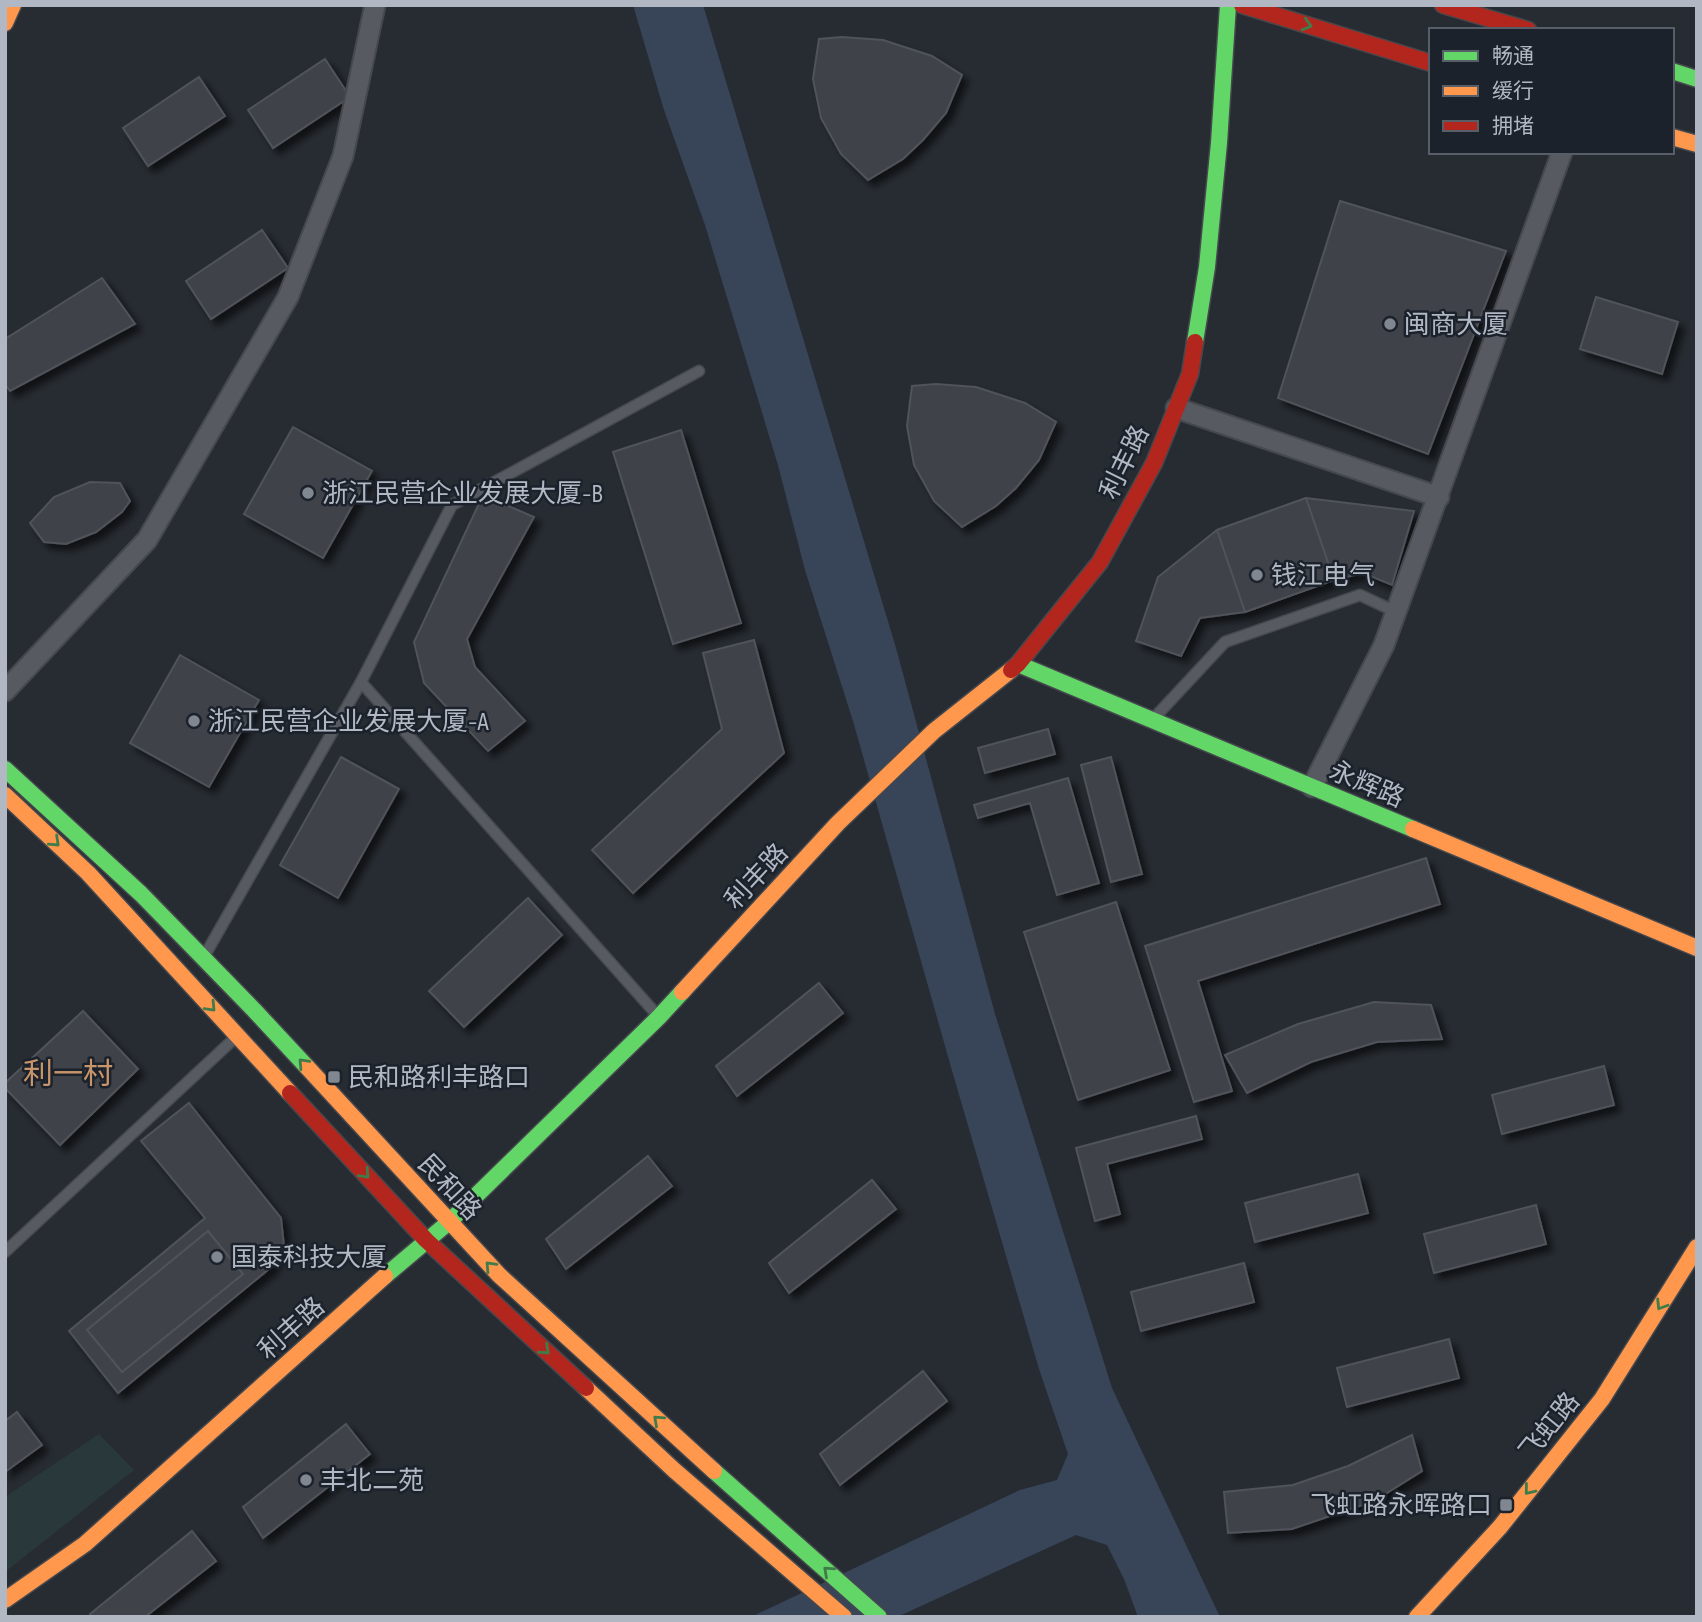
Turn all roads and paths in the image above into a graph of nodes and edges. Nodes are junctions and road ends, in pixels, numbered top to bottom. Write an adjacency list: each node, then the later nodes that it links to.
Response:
1 (13, 5): 6 (main road)
2 (374, 5): 21 (street)
3 (1228, 5): 16 (main road, 利丰路)
4 (1242, 5): 9 (main road, one-way to 9)
5 (1443, 5): 7 (main road)
6 (5, 23)
7 (1491, 24): 8 (main road)
8 (1516, 28)
9 (1429, 62)
10 (1674, 72): 11 (main road)
11 (1697, 79)
12 (1674, 137): 13 (main road)
13 (1697, 144)
14 (1561, 154): 17 (street)
15 (699, 371): 20 (lane)
16 (1176, 408): 17 (street); 19 (main road, 利丰路)
17 (1439, 497): 18 (street)
18 (1396, 612): 22 (lane); 24 (street)
19 (1018, 664): 22 (main road, 永辉路); 28 (main road, 利丰路)
20 (361, 682): 27 (lane); 28 (lane)
21 (5, 691)
22 (1152, 720): 24 (main road, 永辉路)
23 (5, 769): 27 (main road, 民和路)
24 (1312, 787): 26 (main road, 永辉路)
25 (5, 795): 29 (main road, 民和路, one-way to 29)
26 (1697, 948)
27 (204, 958): 30 (main road, 民和路, one-way to 27)
28 (659, 1017): 30 (main road, 利丰路)
29 (237, 1035): 31 (main road, 民和路, one-way to 31); 33 (lane)
30 (449, 1222): 31 (main road, 利丰路); 36 (main road, 民和路, one-way to 30)
31 (426, 1240): 34 (main road, 利丰路); 35 (main road, 民和路, one-way to 35)
32 (1697, 1247): 37 (main road, 飞虹路, one-way to 37)
33 (5, 1252)
34 (5, 1600)
35 (844, 1617)
36 (879, 1617)
37 (1417, 1617)

